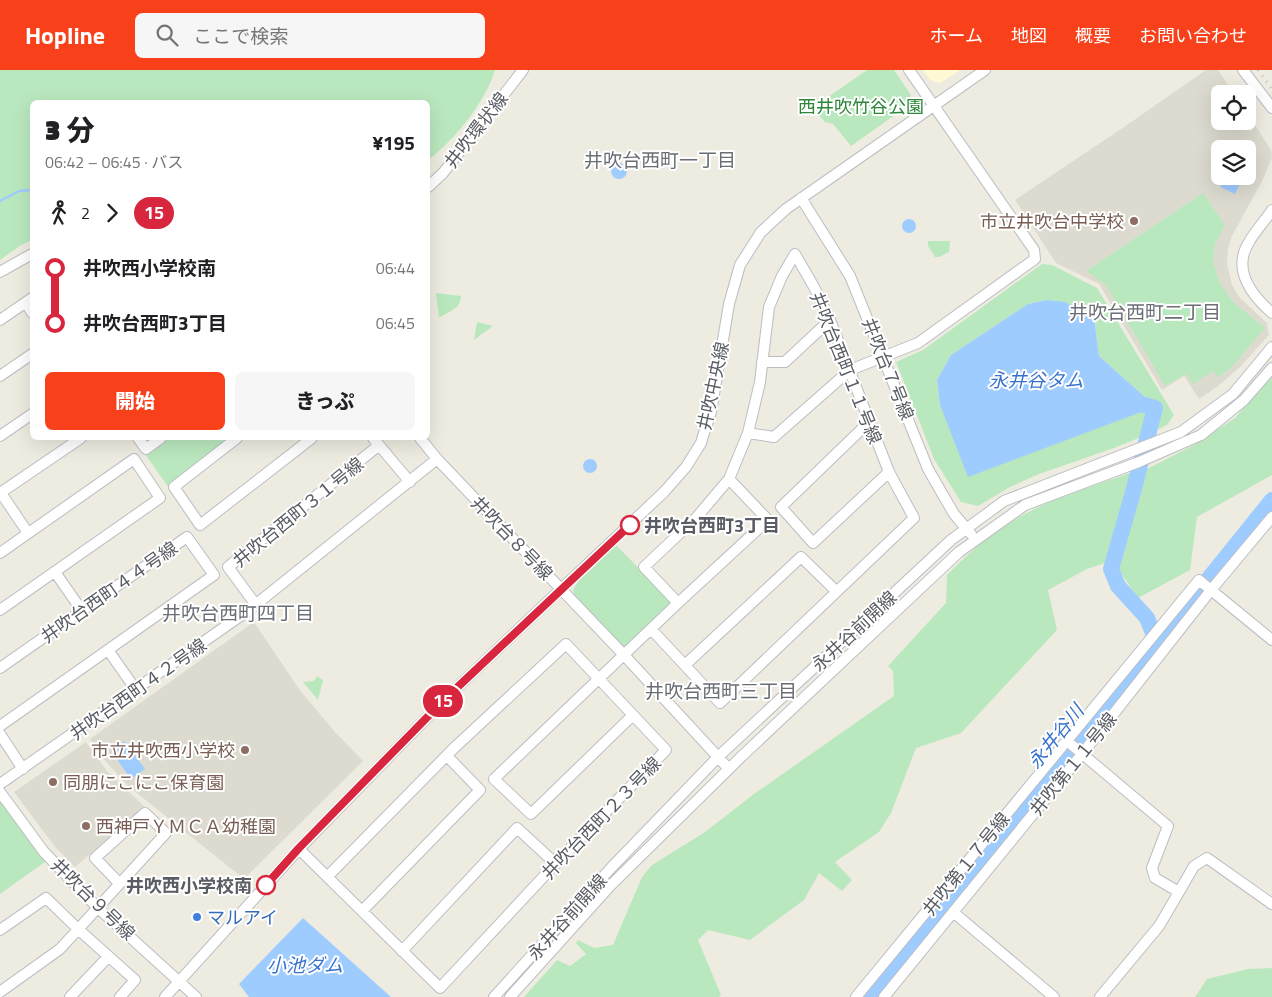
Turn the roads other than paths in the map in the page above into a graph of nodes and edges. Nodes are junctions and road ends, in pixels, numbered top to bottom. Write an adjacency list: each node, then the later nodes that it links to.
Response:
1 (523, 70): 7 (street, 井吹環状線)
2 (909, 70): 5 (street)
3 (985, 70): 5 (street, 井吹中央線)
4 (1243, 70): 6 (street)
5 (934, 106): 8 (street, 井吹中央線); 19 (street)
6 (1272, 109)
7 (430, 185)
8 (801, 198): 19 (street, 井吹台７号線); 47 (street, 井吹中央線)
9 (1272, 210): 10 (street)
10 (1269, 218): 14 (street)
11 (30, 255): 12 (street)
12 (0, 272)
13 (29, 301): 15 (street)
14 (1272, 313)
15 (0, 320)
16 (830, 320): 20 (street); 20 (street, 井吹台西町１１号線); 22 (street, 井吹台西町１１号線)
17 (1272, 347): 41 (street, 永井谷前開線)
18 (30, 355): 23 (street)
19 (883, 357): 22 (street); 41 (street, 井吹台７号線)
20 (762, 362): 26 (street, 井吹台西町１１号線)
21 (1272, 368): 43 (street, 永井谷前開線)
22 (850, 370): 25 (street, 井吹台西町１１号線); 26 (street)
23 (0, 376)
24 (30, 415): 27 (street)
25 (868, 423): 36 (street, 井吹台西町１１号線); 36 (street)
26 (748, 433): 37 (street, 井吹台西町１１号線)
27 (0, 436)
28 (78, 440): 39 (street)
29 (139, 440): 30 (street)
30 (158, 440)
31 (234, 440): 32 (street)
32 (309, 440)
33 (422, 440): 35 (street, 井吹台８号線)
34 (376, 442): 38 (street); 50 (street, 井吹台西町３１号線)
35 (438, 459): 38 (street, 井吹台西町４２号線); 47 (street, 井吹台８号線)
36 (889, 472): 48 (street, 井吹台西町１１号線)
37 (729, 479): 49 (street, 井吹台西町１１号線); 49 (street)
38 (410, 482): 50 (street, 井吹台西町４２号線)
39 (0, 493): 42 (street)
40 (1272, 517): 46 (street)
41 (967, 529): 43 (street, 井吹台７号線); 67 (street, 永井谷前開線)
42 (28, 533): 44 (street); 45 (street)
43 (975, 539): 69 (street, 永井谷前開線)
44 (0, 553)
45 (55, 572): 51 (street); 52 (street)
46 (1207, 586): 54 (street); 64 (street, 井吹第１７号線); 65 (street, 井吹第１１号線)
47 (561, 590): 56 (street, 井吹台８号線); 72 (street, 井吹中央線)
48 (836, 591): 57 (street); 57 (street, 井吹台西町１１号線)
49 (678, 603): 53 (street)
50 (256, 605): 60 (street, 井吹台西町４２号線)
51 (0, 610)
52 (82, 611): 55 (street, 井吹台西町４４号線); 58 (street, 井吹台西町４４号線)
53 (651, 629): 56 (street); 57 (street, 井吹台西町１１号線)
54 (1272, 640)
55 (108, 650): 60 (street); 62 (street, 井吹台西町４４号線)
56 (624, 655): 59 (street); 67 (street, 井吹台８号線)
57 (685, 665)
58 (0, 668)
59 (599, 680): 61 (street, 井吹台西町２３号線); 61 (street); 66 (street, 井吹台西町２３号線)
60 (136, 690): 68 (street, 井吹台西町４２号線)
61 (632, 716): 73 (street, 井吹台西町２３号線)
62 (0, 726)
63 (0, 734): 68 (street)
64 (1067, 741): 65 (street); 93 (street, 井吹第１７号線)
65 (1082, 754): 76 (street); 80 (street, 井吹第１１号線)
66 (446, 756): 74 (street, 井吹台西町２３号線); 79 (street)
67 (719, 756): 69 (street, 井吹台８号線); 91 (street, 永井谷前開線)
68 (23, 769): 70 (street, 井吹台西町４２号線)
69 (729, 769): 92 (street, 永井谷前開線)
70 (0, 784)
71 (0, 792): 78 (street, 井吹台９号線)
72 (299, 848): 74 (street, 井吹台西町２３号線); 85 (street, 井吹中央線)
73 (556, 864): 83 (street); 83 (street, 井吹台西町２３号線)
74 (328, 876): 79 (street, 井吹台西町２３号線)
75 (119, 883): 75 (street); 78 (street)
76 (1179, 892): 77 (street); 96 (street)
77 (1272, 904)
78 (97, 907): 81 (street); 85 (street, 井吹台９号線)
79 (362, 910): 83 (street, 井吹台西町２３号線)
80 (953, 912): 94 (street, 井吹第１１号線); 95 (street)
81 (78, 929): 82 (street); 84 (street); 86 (street)
82 (0, 930)
83 (402, 951)
84 (108, 956): 87 (street); 88 (street)
85 (179, 981): 89 (street, 井吹中央線); 90 (street, 井吹台９号線)
86 (0, 992)
87 (70, 997)
88 (120, 997)
89 (165, 997)
90 (196, 997)
91 (494, 997)
92 (510, 997)
93 (856, 997)
94 (884, 997)
95 (1054, 997)
96 (1100, 997)

